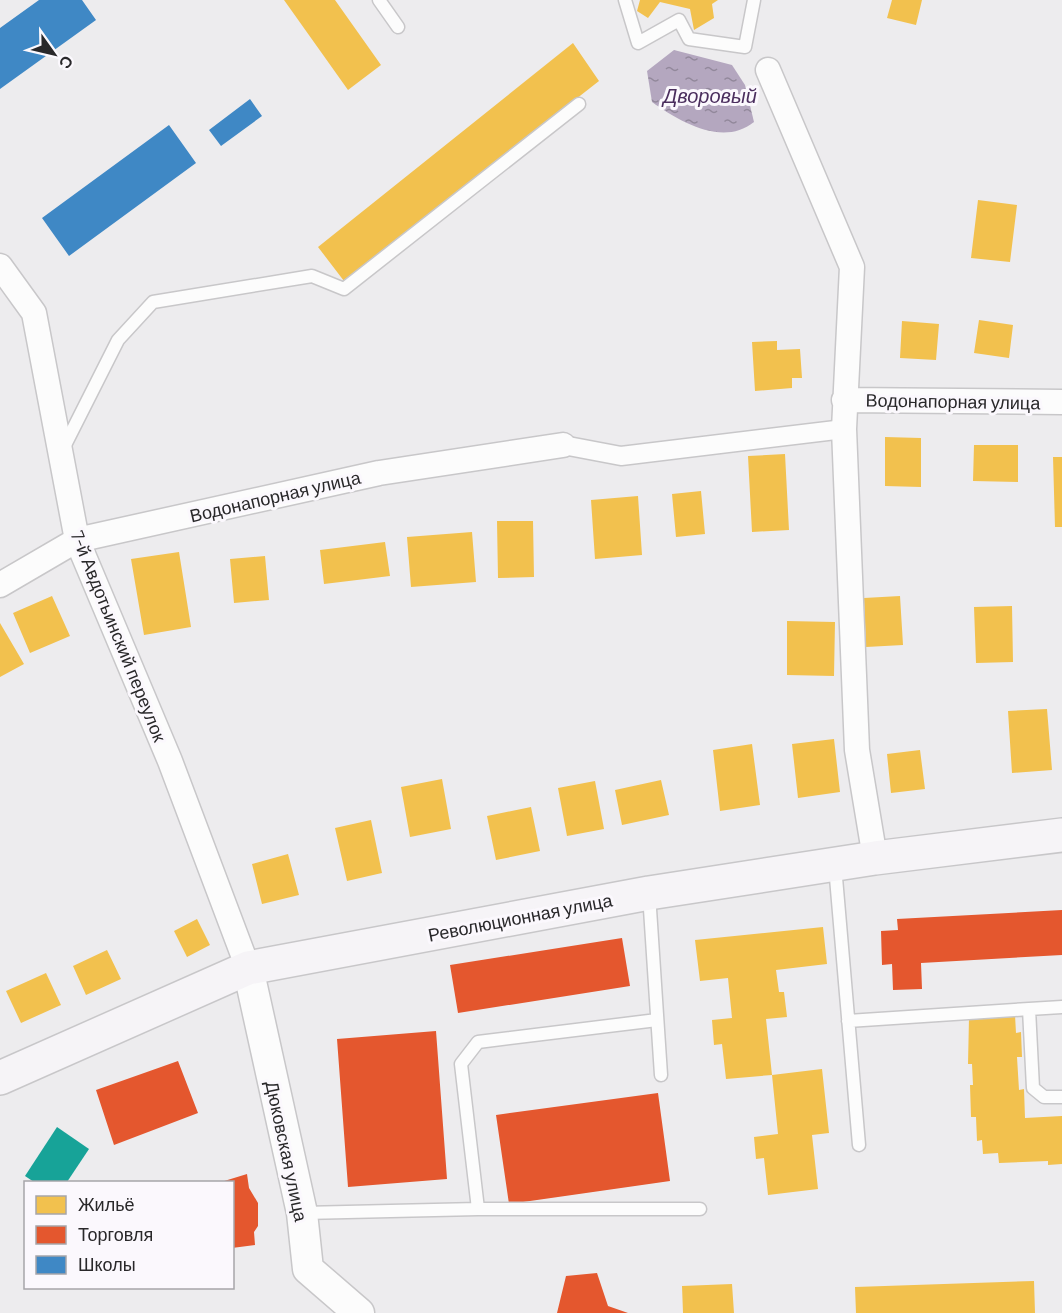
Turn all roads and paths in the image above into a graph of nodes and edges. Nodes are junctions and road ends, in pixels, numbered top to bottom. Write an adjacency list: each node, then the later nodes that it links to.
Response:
1 (379, 0): 4 (lane)
2 (625, 0): 3 (lane)
3 (754, 0)
4 (398, 27)
5 (768, 70): 8 (street)
6 (579, 104): 12 (lane)
7 (0, 266): 12 (street, 7-й Авдотьинский переулок)
8 (844, 400): 9 (street, Водонапорная улица); 10 (street)
9 (1062, 402)
10 (844, 429): 11 (street); 16 (street)
11 (563, 445): 13 (street, Водонапорная улица)
12 (59, 457): 13 (street, 7-й Авдотьинский переулок)
13 (77, 540): 14 (street, Водонапорная улица); 19 (street, 7-й Авдотьинский переулок)
14 (0, 585)
15 (1062, 836): 16 (main road, Революционная улица)
16 (875, 858): 17 (main road, Революционная улица)
17 (835, 865): 18 (main road, Революционная улица); 23 (lane)
18 (649, 893): 19 (main road, Революционная улица); 22 (lane)
19 (248, 968): 25 (main road, Революционная улица); 30 (street, Дюковская улица)
20 (1062, 1007): 21 (lane)
21 (1029, 1009): 23 (lane); 26 (lane)
22 (657, 1020): 24 (lane); 28 (lane)
23 (848, 1022): 27 (lane)
24 (661, 1075)
25 (0, 1078)
26 (1062, 1097)
27 (859, 1145)
28 (478, 1209): 29 (lane); 30 (lane)
29 (700, 1209)
30 (302, 1214): 31 (street, Дюковская улица)
31 (359, 1313)

